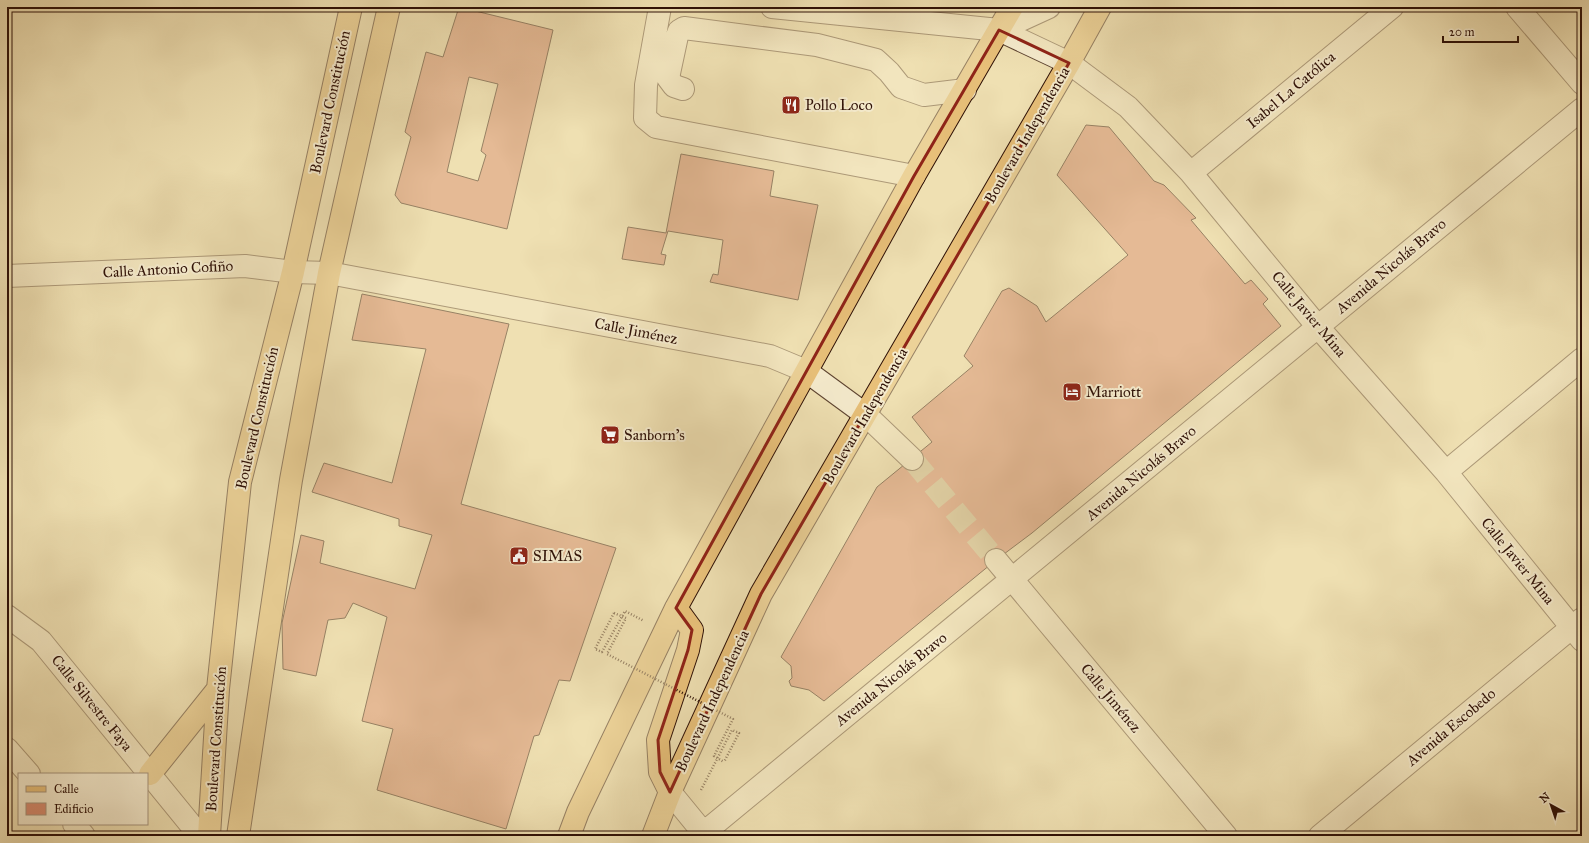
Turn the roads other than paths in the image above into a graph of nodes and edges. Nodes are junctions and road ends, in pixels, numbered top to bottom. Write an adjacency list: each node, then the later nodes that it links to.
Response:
1 (351, 7): 18 (main road, Boulevard Constitución)
2 (389, 7): 19 (main road, Boulevard Constitución)
3 (660, 7): 17 (street)
4 (772, 7): 10 (street, Calle Javier Mina)
5 (1012, 7): 10 (main road)
6 (1049, 7): 10 (street)
7 (1100, 7): 11 (main road, Boulevard Independencia)
8 (1392, 7): 16 (street, Isabel La Católica)
9 (1517, 7): 12 (street)
10 (999, 30): 11 (street, Calle Javier Mina); 14 (main road)
11 (1069, 63): 16 (street, Calle Javier Mina); 24 (main road, Boulevard Independencia)
12 (1582, 83)
13 (683, 89): 14 (street)
14 (964, 90): 17 (main road)
15 (1582, 109): 21 (street, Avenida Nicolás Bravo)
16 (1191, 173): 21 (street, Calle Javier Mina)
17 (914, 176): 23 (main road)
18 (293, 272): 19 (street, Calle Antonio Cofiño); 20 (street, Calle Antonio Cofiño); 32 (main road, Boulevard Constitución)
19 (329, 273): 23 (street, Calle Jiménez); 42 (main road, Boulevard Constitución)
20 (7, 276)
21 (1318, 327): 26 (street, Calle Javier Mina); 28 (street, Avenida Nicolás Bravo)
22 (1582, 359): 26 (street)
23 (806, 371): 24 (street, Calle Jiménez); 29 (main road)
24 (866, 414): 25 (street, Calle Jiménez); 36 (main road, Boulevard Independencia)
25 (912, 459)
26 (1446, 472): 31 (street, Calle Javier Mina)
27 (996, 560): 28 (street, Calle Jiménez)
28 (1012, 579): 38 (street, Avenida Nicolás Bravo); 45 (street, Calle Jiménez)
29 (676, 608): 36 (main road); 43 (main road)
30 (7, 616): 35 (street, Calle Silvestre Faya)
31 (1578, 629): 46 (street, Avenida Escobedo)
32 (218, 688): 35 (main road); 41 (main road, Boulevard Constitución)
33 (7, 749): 34 (street)
34 (28, 773)
35 (150, 774): 40 (street, Calle Silvestre Faya)
36 (670, 792): 38 (street); 44 (main road, Boulevard Independencia)
37 (75, 825): 39 (street)
38 (703, 835)
39 (84, 836)
40 (200, 836)
41 (209, 836)
42 (238, 836)
43 (569, 836)
44 (653, 836)
45 (1226, 836)
46 (1320, 836)

